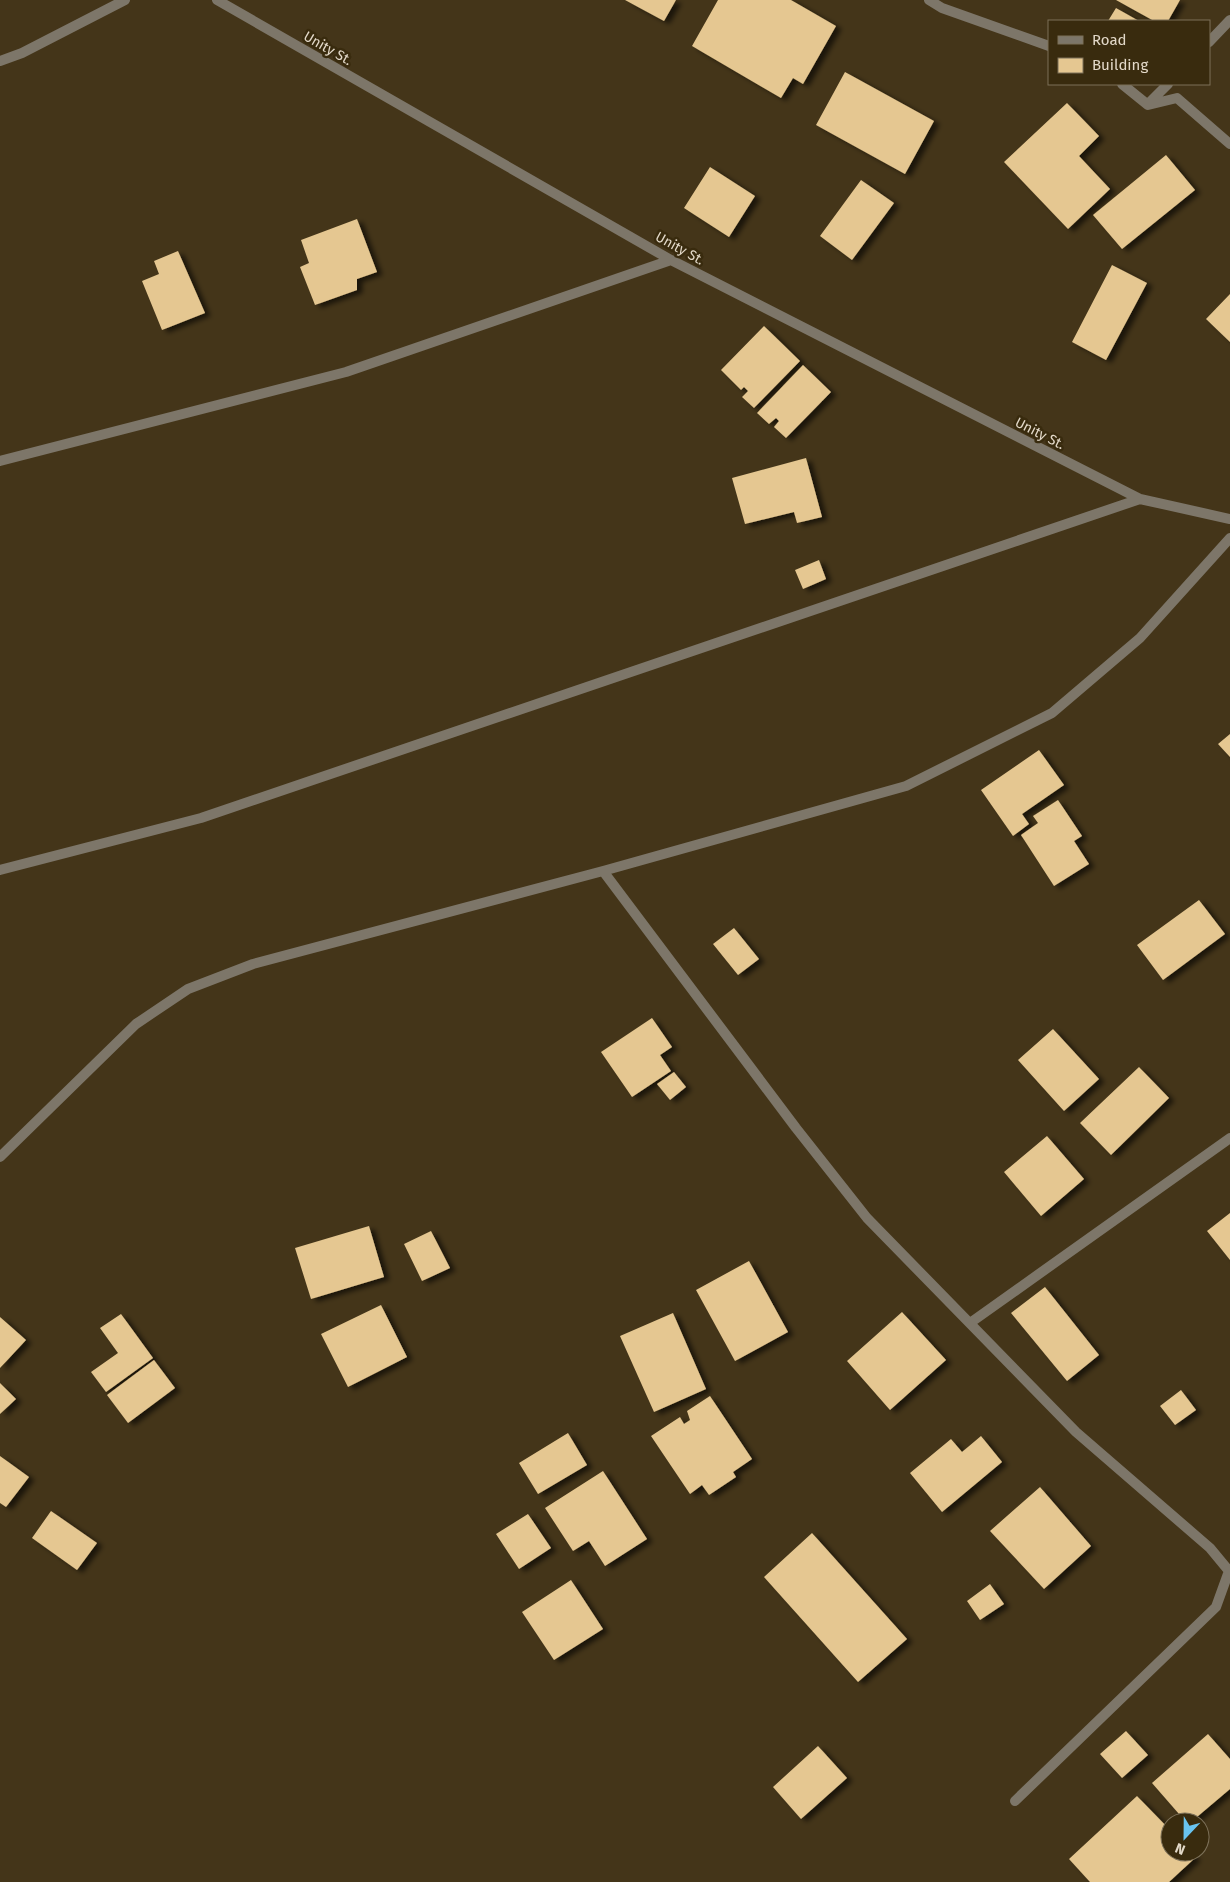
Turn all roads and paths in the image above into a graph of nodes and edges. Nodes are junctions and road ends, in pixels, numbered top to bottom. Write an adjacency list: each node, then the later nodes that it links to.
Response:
1 (125, 0): 7 (street)
2 (217, 0): 12 (street, Unity St.)
3 (929, 0): 6 (street)
4 (1230, 20): 5 (street)
5 (1210, 41)
6 (1048, 46)
7 (0, 61)
8 (1123, 85): 10 (street)
9 (1167, 85): 10 (street)
10 (1148, 105): 11 (street)
11 (1230, 144)
12 (671, 260): 13 (street); 14 (street, Unity St.)
13 (0, 461)
14 (1140, 499): 15 (street, Unity St.); 17 (street)
15 (1230, 519)
16 (1230, 538): 18 (street)
17 (0, 870)
18 (603, 871): 20 (street); 21 (street)
19 (1230, 1138): 21 (street)
20 (0, 1157)
21 (970, 1323): 22 (street)
22 (1015, 1801)

